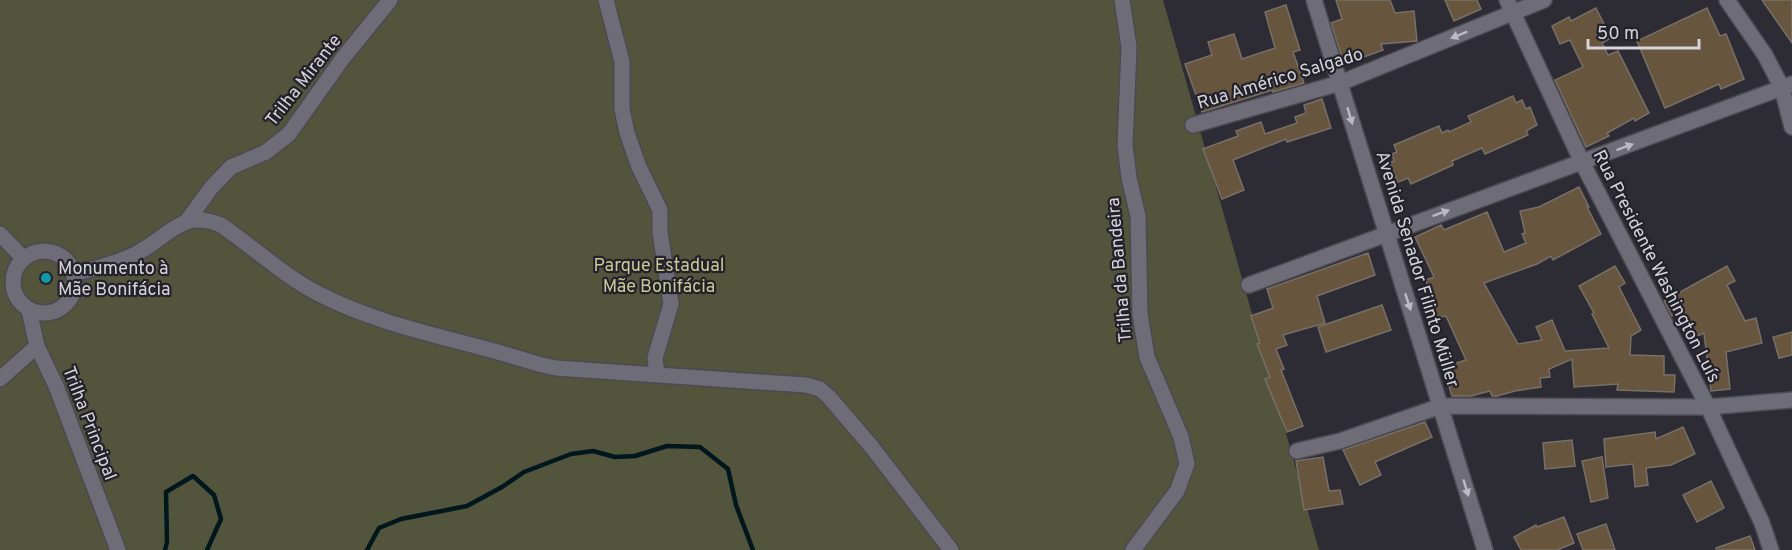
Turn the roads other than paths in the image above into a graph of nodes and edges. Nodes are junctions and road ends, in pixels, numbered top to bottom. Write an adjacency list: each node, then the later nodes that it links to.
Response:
1 (390, 0): 13 (street, Trilha Mirante)
2 (606, 0): 21 (street)
3 (1122, 0): 29 (street, Trilha da Bandeira)
4 (1314, 0): 8 (street, Avenida Senador Filinto Müller)
5 (1544, 0): 7 (street, Rua Américo Salgado)
6 (1727, 0): 9 (street)
7 (1510, 6): 8 (street, Rua Américo Salgado, one-way to 8); 12 (street, Rua Presidente Washington Luís)
8 (1340, 83): 10 (street, Rua Américo Salgado); 14 (street, Avenida Senador Filinto Müller, one-way to 14)
9 (1787, 86): 11 (street); 12 (street, one-way to 9)
10 (1193, 125)
11 (1792, 127)
12 (1582, 162): 14 (street, one-way to 12); 25 (street, Rua Presidente Washington Luís)
13 (186, 220): 17 (street, Trilha Mirante); 21 (street)
14 (1386, 233): 18 (street); 24 (street, Avenida Senador Filinto Müller, one-way to 24)
15 (0, 234): 16 (street)
16 (24, 259): 17 (street); 19 (street, Trilha Principal)
17 (73, 274): 19 (street)
18 (1249, 285)
19 (29, 310): 20 (street, Trilha Principal)
20 (37, 346): 22 (street); 27 (street, Trilha Principal)
21 (657, 374): 28 (street)
22 (0, 379)
23 (1792, 400): 25 (street)
24 (1441, 406): 25 (street); 26 (street); 30 (street, Avenida Senador Filinto Müller, one-way to 30)
25 (1708, 407): 31 (street, Rua Presidente Washington Luís)
26 (1297, 451)
27 (118, 550)
28 (951, 550)
29 (1133, 550)
30 (1485, 550)
31 (1771, 550)

